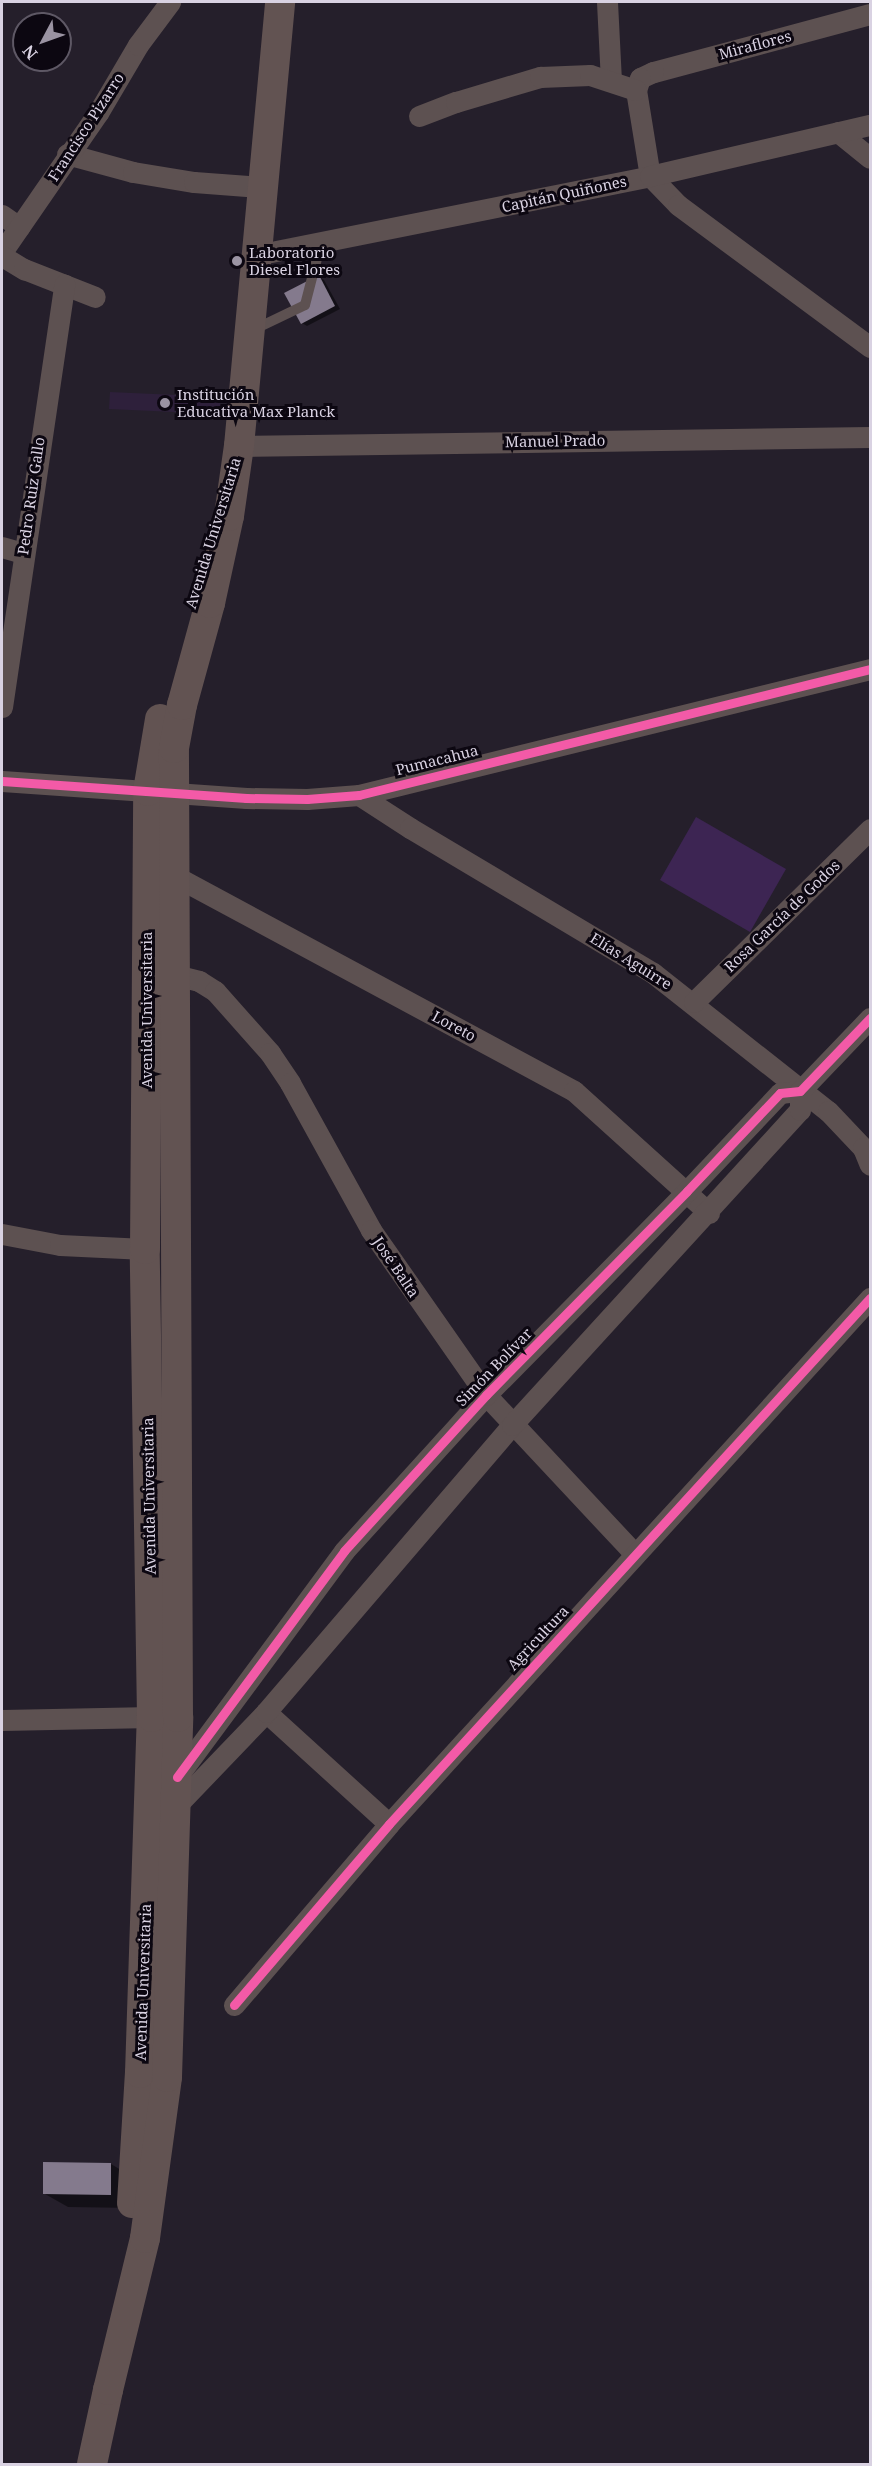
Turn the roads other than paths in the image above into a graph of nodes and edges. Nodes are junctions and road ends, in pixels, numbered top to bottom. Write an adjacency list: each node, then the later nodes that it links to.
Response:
1 (170, 2): 10 (street, Francisco Pizarro)
2 (280, 2): 13 (main road, Avenida Universitaria)
3 (607, 2): 5 (street)
4 (870, 14): 6 (street, Miraflores)
5 (611, 81): 6 (street); 7 (street)
6 (638, 84): 12 (street)
7 (419, 116)
8 (870, 125): 9 (street, Capitán Quiñones)
9 (838, 132): 11 (street); 12 (street, Capitán Quiñones)
10 (68, 154): 13 (street); 15 (street, Francisco Pizarro)
11 (870, 159)
12 (650, 176): 16 (street, Capitán Quiñones); 23 (street)
13 (261, 187): 18 (main road, Avenida Universitaria)
14 (2, 215): 15 (street)
15 (19, 227): 17 (street, Francisco Pizarro)
16 (321, 243): 18 (street, Capitán Quiñones); 22 (lane)
17 (2, 252)
18 (256, 255): 22 (main road, Avenida Universitaria)
19 (2, 256): 20 (street)
20 (64, 285): 21 (street); 27 (street, Pedro Ruiz Gallo)
21 (95, 297)
22 (249, 332): 25 (main road, Avenida Universitaria)
23 (870, 347)
24 (870, 436): 25 (street, Manuel Prado)
25 (239, 446): 31 (main road, Avenida Universitaria)
26 (2, 548): 27 (street)
27 (23, 554): 29 (street, Pedro Ruiz Gallo)
28 (870, 669): 32 (street, Pumacahua)
29 (2, 707)
30 (2, 782): 31 (street, Pumacahua)
31 (160, 791): 32 (street, Pumacahua); 34 (main road, Avenida Universitaria); 43 (main road, Avenida Universitaria)
32 (359, 795): 36 (street, Elías Aguirre)
33 (870, 829): 36 (street, Rosa García de Godos)
34 (173, 875): 35 (main road, Avenida Universitaria); 40 (street, Loreto)
35 (175, 975): 45 (street, José Balta); 51 (main road, Avenida Universitaria)
36 (694, 1002): 38 (street, Elías Aguirre)
37 (870, 1018): 38 (street, Simón Bolívar)
38 (800, 1091): 39 (street, Elías Aguirre); 40 (street, Simón Bolívar); 41 (street, Simón Bolívar)
39 (870, 1165)
40 (687, 1191): 41 (street, Loreto); 45 (street, Simón Bolívar)
41 (709, 1213): 46 (street, Simón Bolívar)
42 (2, 1234): 43 (street)
43 (146, 1249): 49 (main road, Avenida Universitaria)
44 (870, 1298): 47 (street, Agricultura)
45 (486, 1395): 46 (street, José Balta); 51 (street, Simón Bolívar)
46 (512, 1425): 47 (street, José Balta); 48 (street, Simón Bolívar)
47 (635, 1554): 53 (street, Agricultura)
48 (266, 1712): 52 (street, Simón Bolívar); 53 (street)
49 (152, 1717): 50 (street); 55 (main road, Avenida Universitaria)
50 (2, 1720)
51 (177, 1777): 52 (main road, Avenida Universitaria)
52 (176, 1806): 55 (main road, Avenida Universitaria)
53 (389, 1824): 54 (street, Agricultura)
54 (234, 2005)
55 (121, 2334): 56 (main road)
56 (87, 2461)

